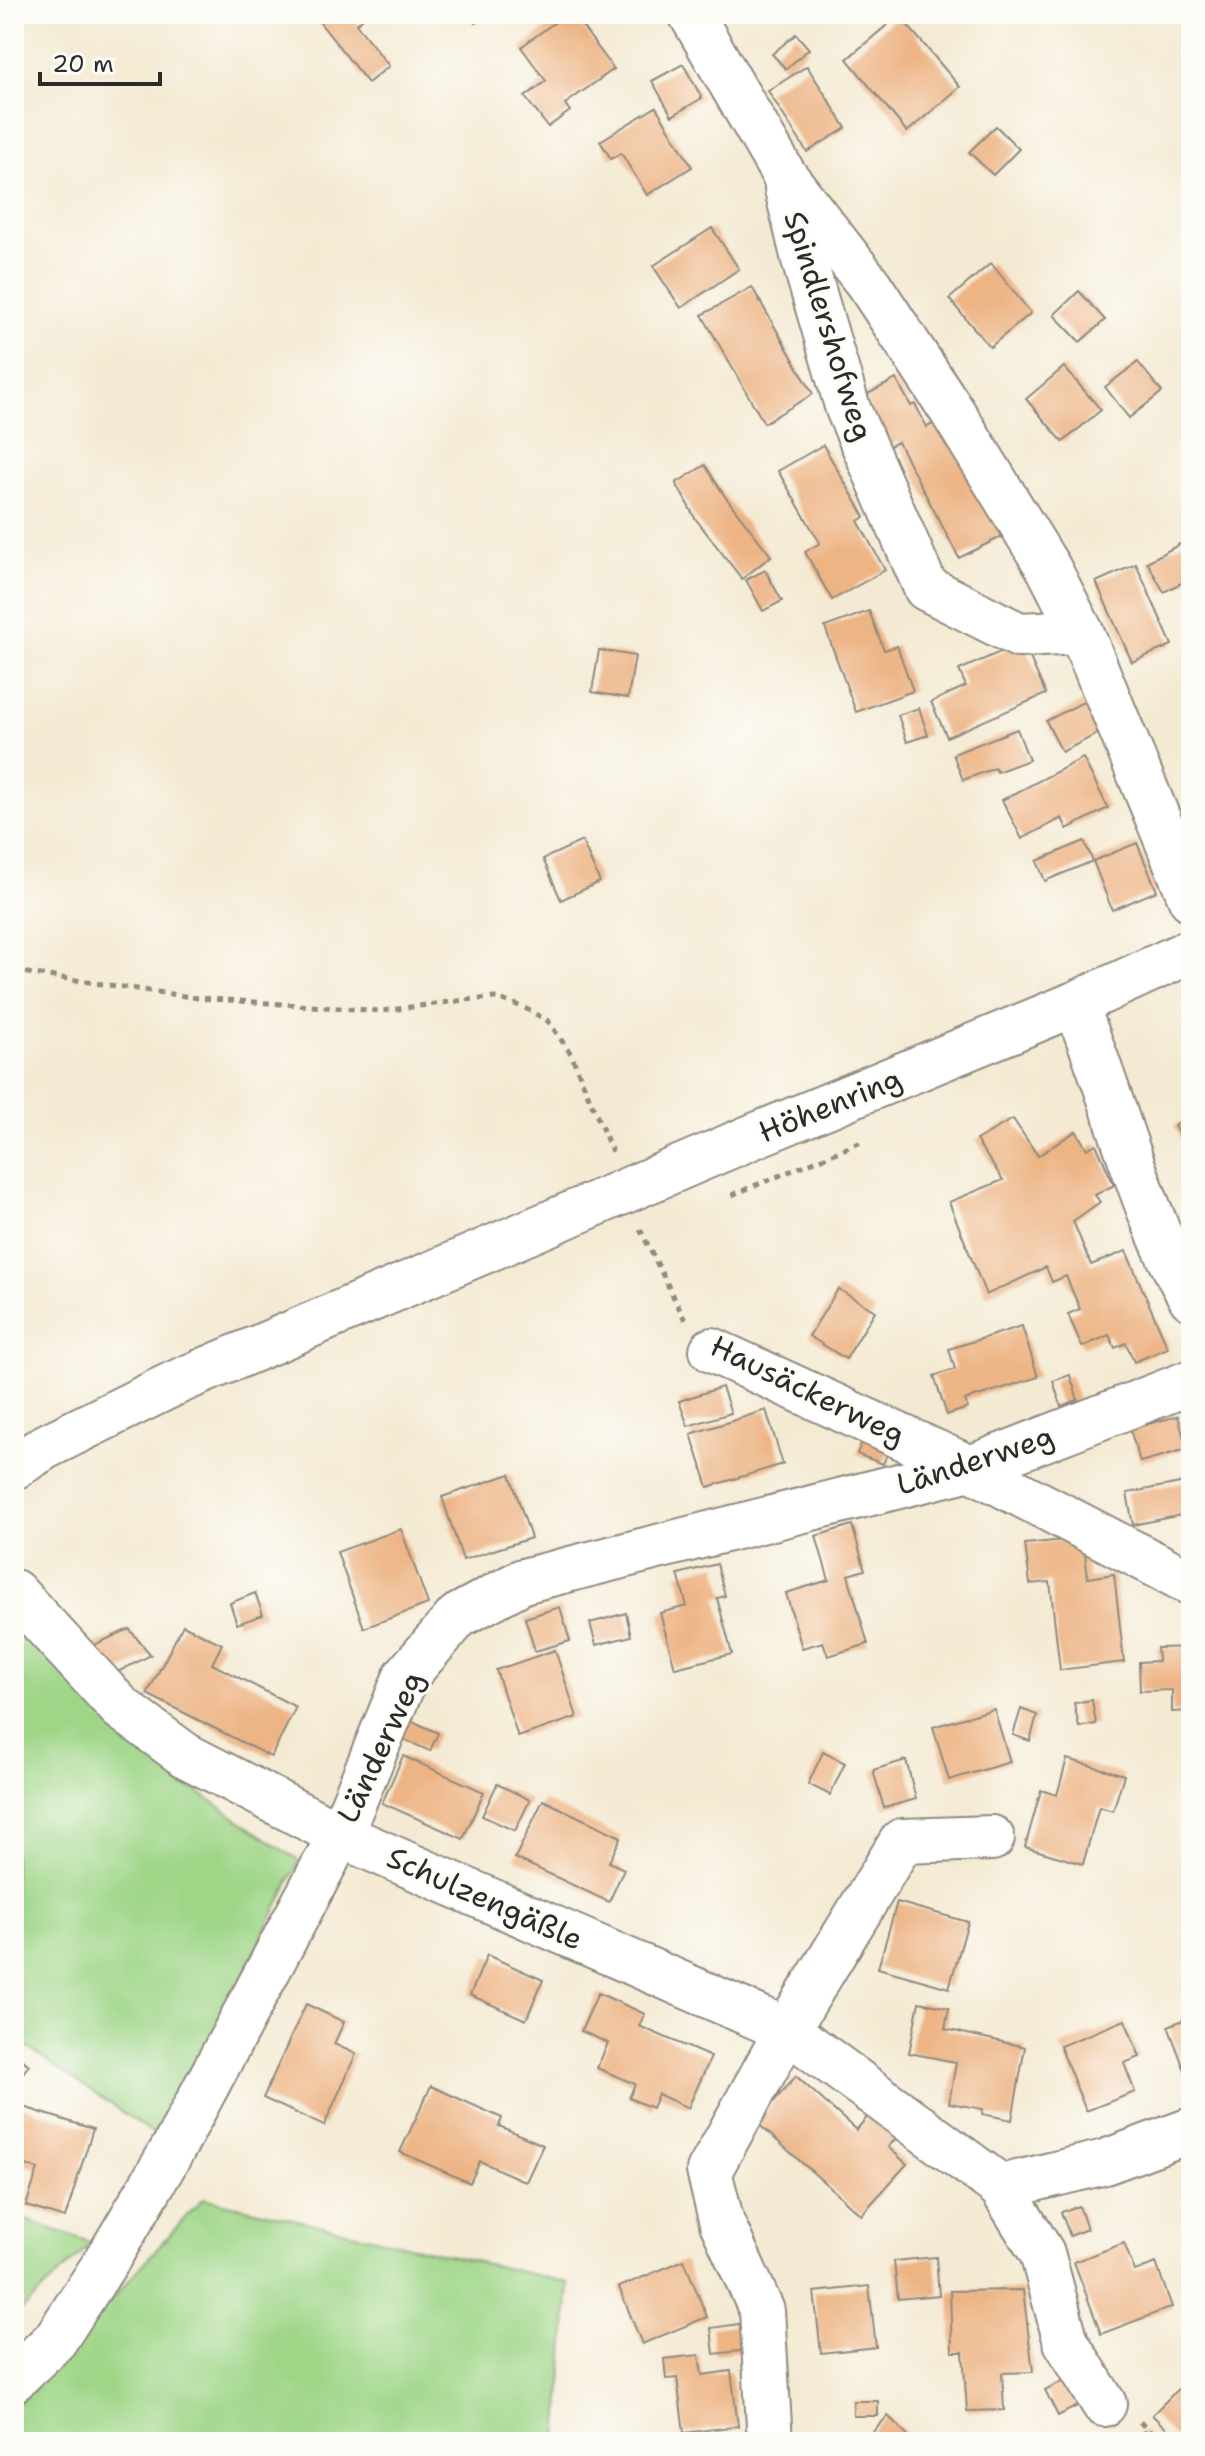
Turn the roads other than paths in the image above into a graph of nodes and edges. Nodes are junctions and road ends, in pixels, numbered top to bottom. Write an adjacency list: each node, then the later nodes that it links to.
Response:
1 (691, 14): 2 (street, Spindlershofweg)
2 (784, 175): 3 (street, Spindlershofweg); 3 (street, Spindlershofweg)
3 (1081, 632): 4 (street, Spindlershofweg)
4 (1191, 899)
5 (1191, 951): 6 (street, Höhenring)
6 (1075, 1004): 7 (street); 10 (street, Höhenring)
7 (1191, 1298)
8 (712, 1350): 11 (street, Hausäckerweg)
9 (1191, 1382): 11 (street, Länderweg)
10 (14, 1467)
11 (970, 1468): 12 (street, Hausäckerweg); 14 (street, Länderweg)
12 (1191, 1583)
13 (28, 1607): 14 (street, Schulzengäßle)
14 (340, 1835): 16 (street, Schulzengäßle); 19 (street, Länderweg)
15 (992, 1838): 16 (street)
16 (787, 2030): 18 (street, Schulzengäßle); 21 (street)
17 (1191, 2130): 18 (street)
18 (1001, 2187): 20 (street, Schulzengäßle)
19 (14, 2379)
20 (1104, 2404)
21 (770, 2442)

